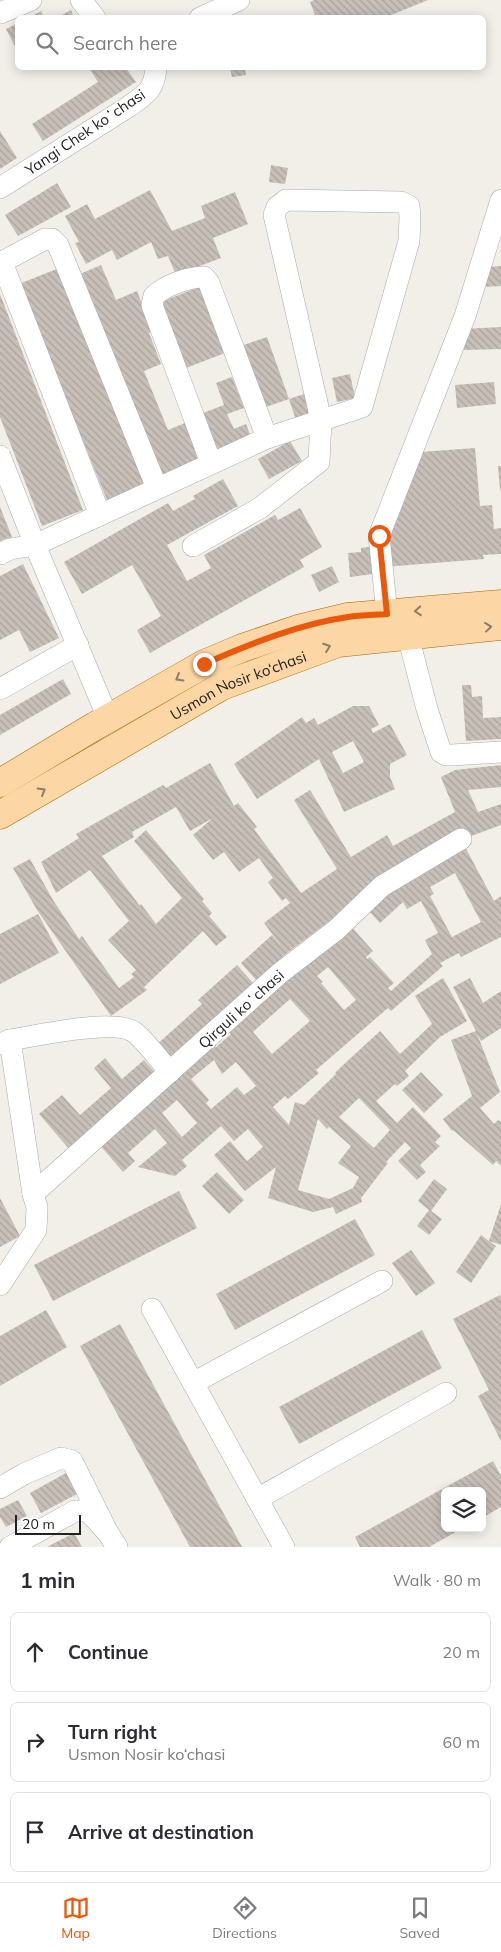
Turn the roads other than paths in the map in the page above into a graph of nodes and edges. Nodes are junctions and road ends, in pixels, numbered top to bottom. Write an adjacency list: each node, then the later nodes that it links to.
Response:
1 (31, 0): 4 (street)
2 (80, 0): 5 (street)
3 (239, 0): 6 (street)
4 (0, 13)
5 (92, 15)
6 (206, 15)
7 (144, 70): 8 (street)
8 (156, 75): 9 (street, Yangi Chek koʻchasi)
9 (0, 188)
10 (501, 200): 22 (street)
11 (1, 262): 16 (street); 17 (street)
12 (322, 420): 12 (street); 13 (street); 19 (street)
13 (267, 438): 15 (street); 15 (street)
14 (0, 456): 18 (street)
15 (212, 463): 16 (street)
16 (157, 488): 17 (street)
17 (100, 515): 18 (street)
18 (35, 545): 20 (street); 25 (street)
19 (194, 546)
20 (0, 554)
21 (501, 604): 22 (main road, Usmon Nosir ko‘chasi, one-way to 22)
22 (387, 614): 27 (main road, Usmon Nosir ko‘chasi, one-way to 27)
23 (501, 626): 24 (main road, Usmon Nosir ko‘chasi, one-way to 23)
24 (408, 636): 28 (street); 30 (main road, Usmon Nosir ko‘chasi, one-way to 24)
25 (78, 645): 26 (street); 27 (street)
26 (0, 689)
27 (108, 718): 29 (main road, Usmon Nosir ko‘chasi)
28 (501, 752)
29 (0, 784)
30 (0, 815)
31 (461, 839): 33 (street, Qirguli koʻchasi)
32 (5, 1042): 33 (street); 34 (street)
33 (170, 1072): 34 (street, Qirguli koʻchasi)
34 (33, 1194): 36 (street)
35 (382, 1281): 38 (street)
36 (0, 1285)
37 (152, 1309): 38 (street)
38 (193, 1383): 41 (street)
39 (446, 1393): 41 (street)
40 (0, 1488): 42 (street)
41 (257, 1498): 44 (street)
42 (112, 1540): 43 (street)
43 (10, 1547)
44 (284, 1547)

